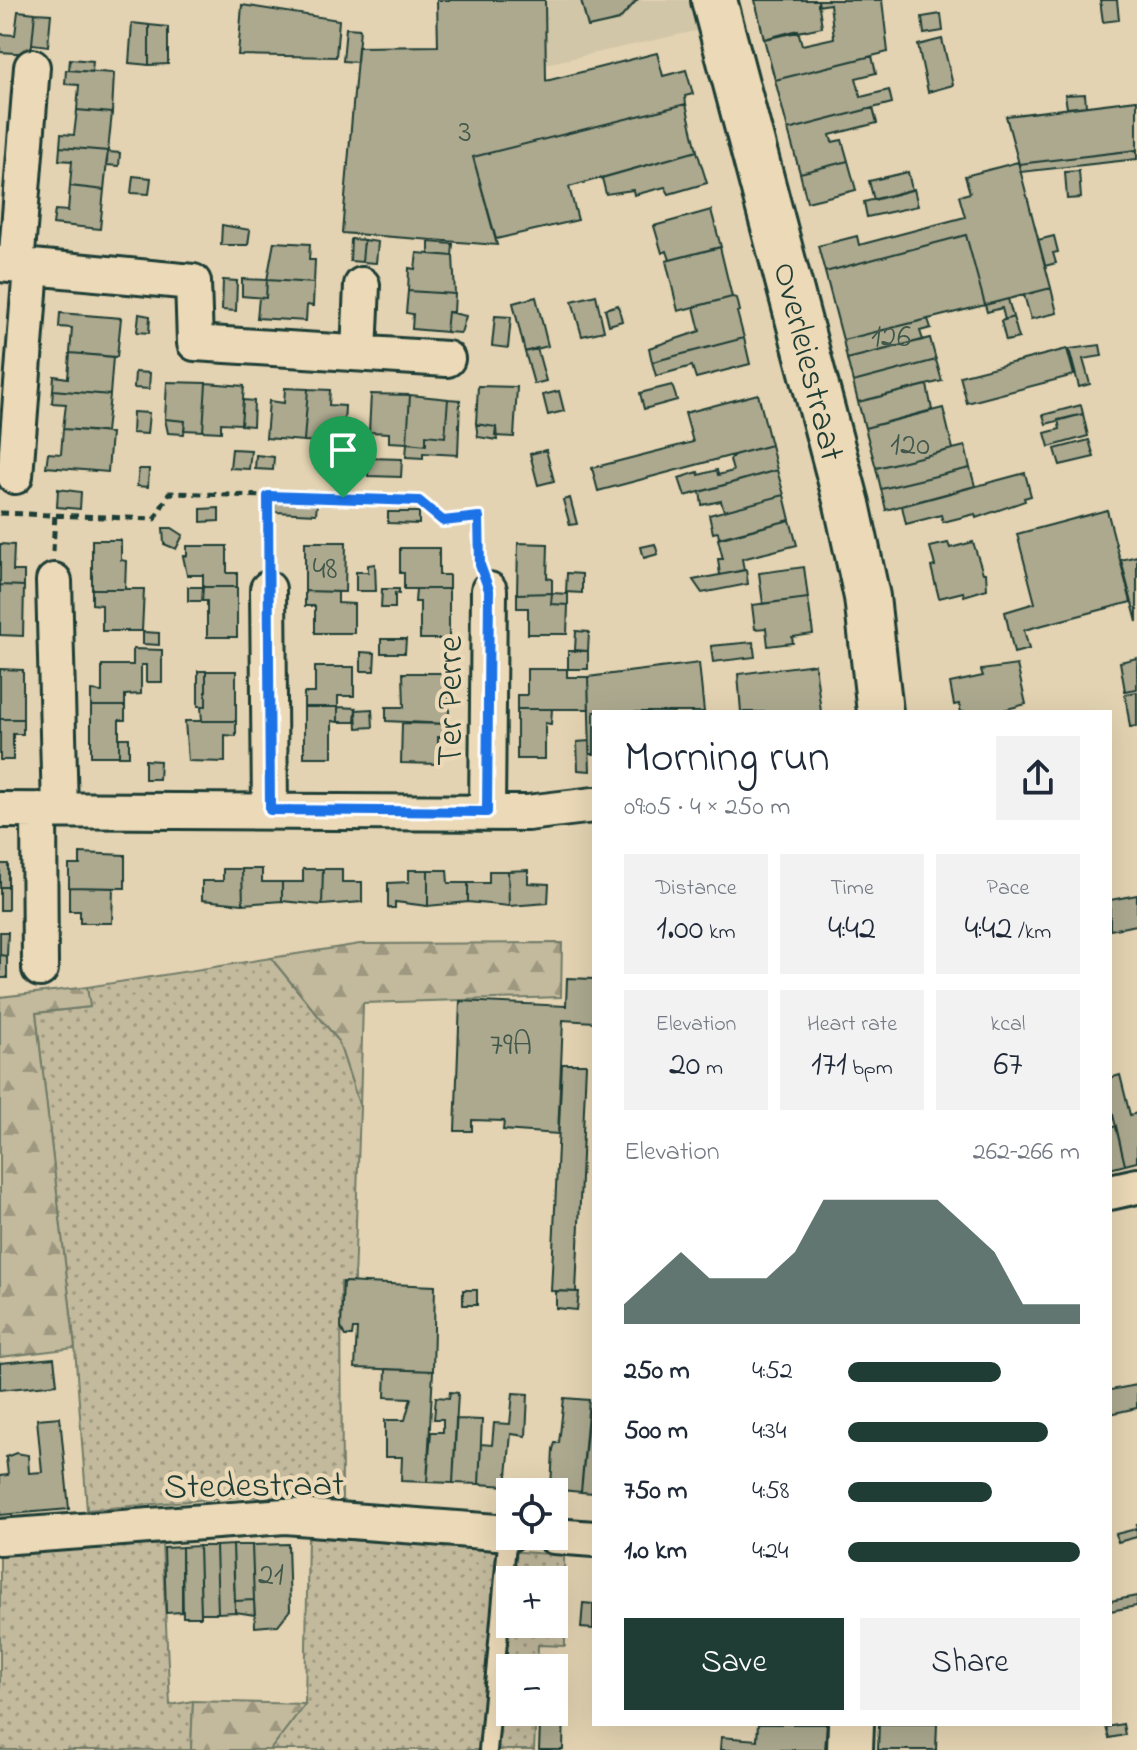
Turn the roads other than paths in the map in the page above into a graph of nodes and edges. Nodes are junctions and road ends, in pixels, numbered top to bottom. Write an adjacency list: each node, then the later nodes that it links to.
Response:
1 (719, 5): 11 (main road, Overleiestraat)
2 (32, 67): 3 (street)
3 (16, 265): 5 (street); 7 (street)
4 (362, 285): 5 (street)
5 (359, 353): 6 (street)
6 (447, 359)
7 (15, 476)
8 (54, 581): 14 (street)
9 (268, 589): 15 (street)
10 (489, 590): 16 (street, Ter Perre)
11 (880, 710)
12 (592, 805): 16 (street, Ter Perre)
13 (0, 810): 14 (street, Ter Perre)
14 (50, 810): 15 (street, Ter Perre); 17 (street)
15 (270, 810): 16 (street, Ter Perre)
16 (487, 812)
17 (40, 969)
18 (1137, 1186): 19 (street)
19 (1112, 1192)
20 (496, 1532): 21 (street, Stedestraat)
21 (0, 1537)
22 (568, 1537): 23 (street)
23 (592, 1539)
24 (507, 1550): 26 (lane)
25 (851, 1726): 27 (main road)
26 (488, 1750)
27 (850, 1750)

